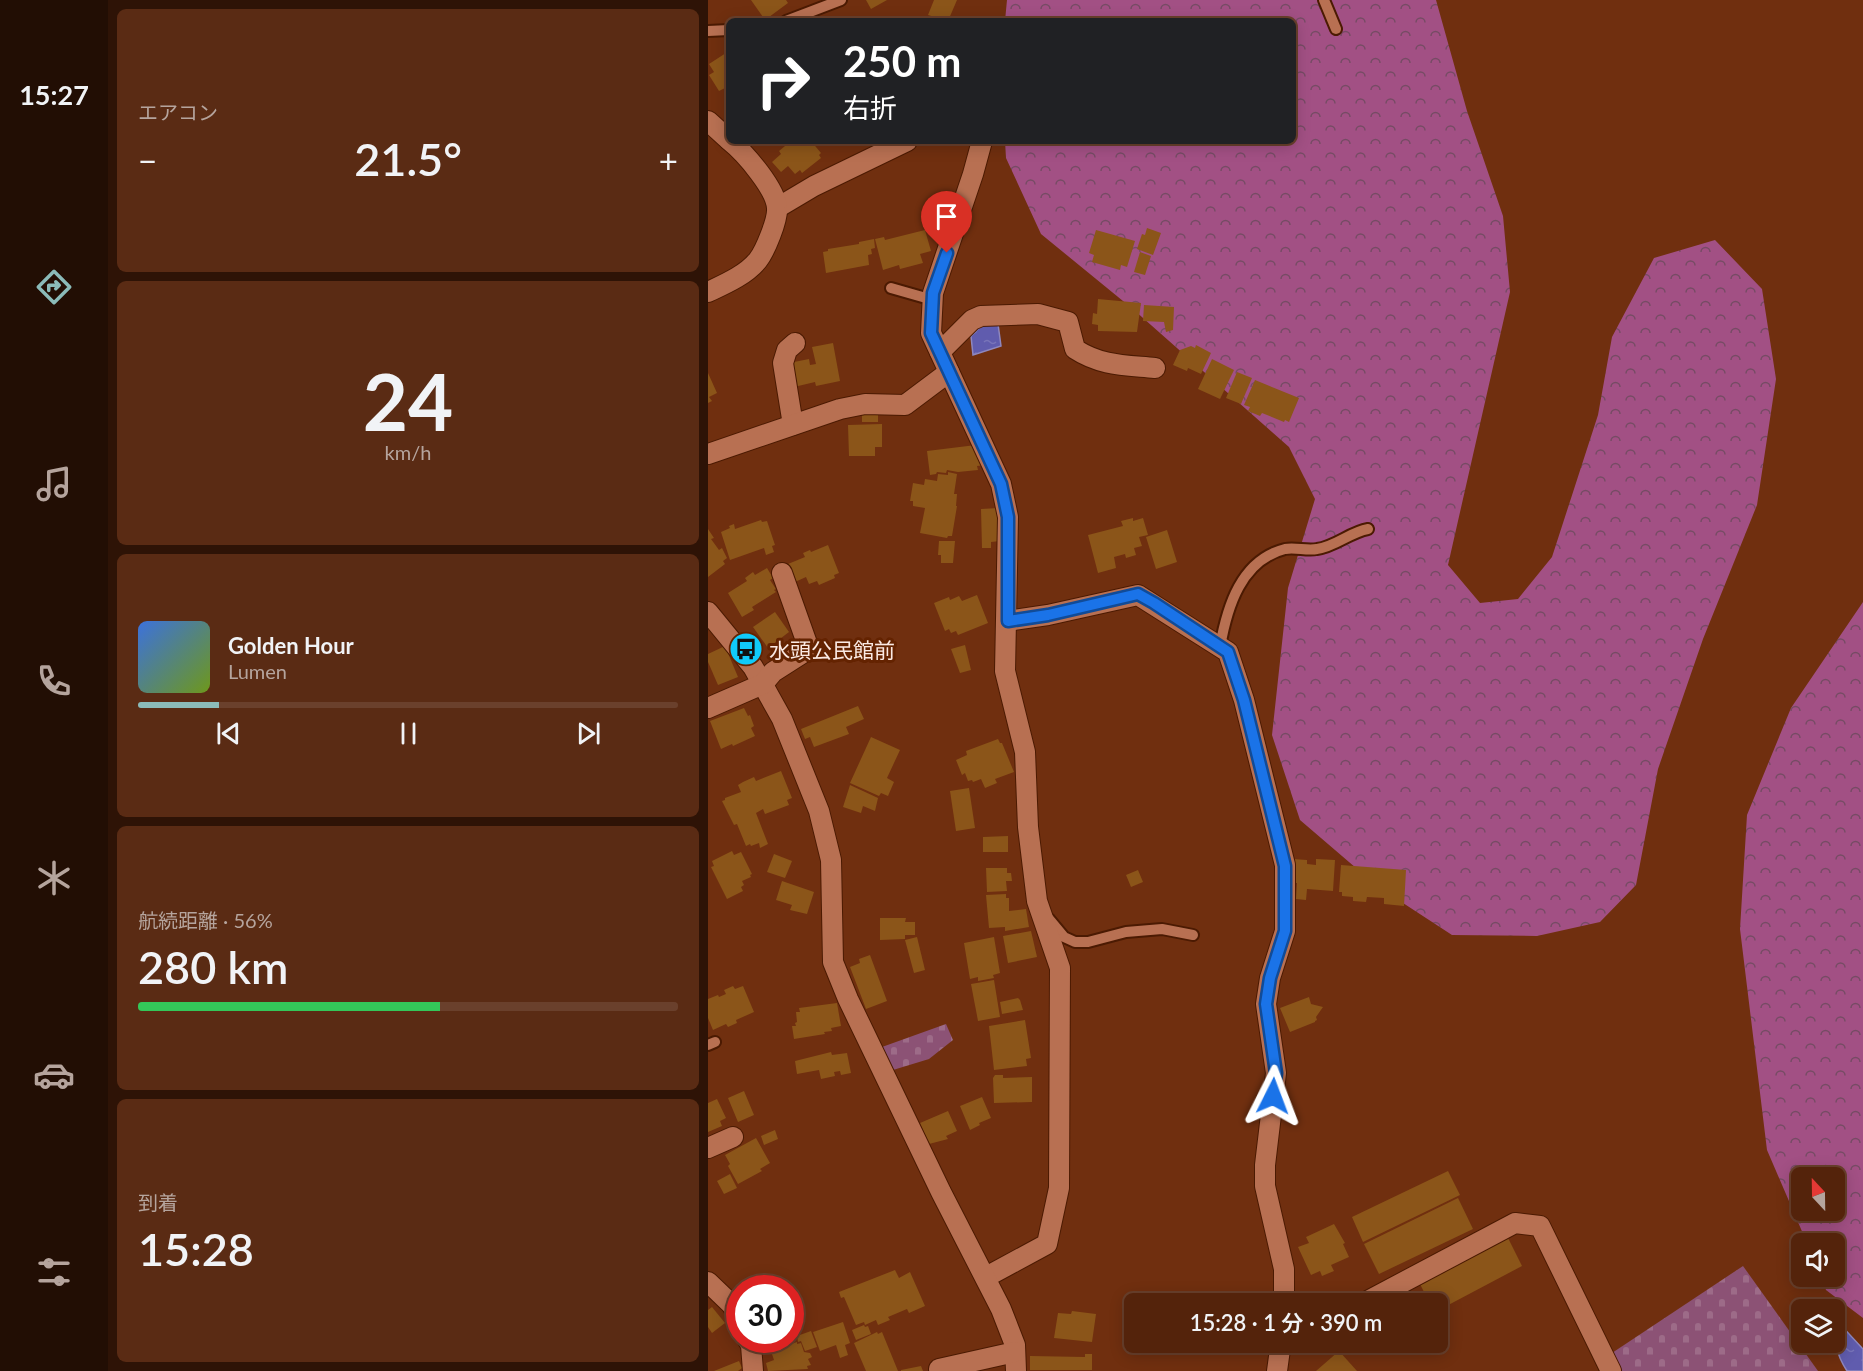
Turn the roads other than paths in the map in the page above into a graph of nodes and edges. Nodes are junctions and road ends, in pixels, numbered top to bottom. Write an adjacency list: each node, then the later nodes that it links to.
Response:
1 (841, 0): 3 (lane)
2 (1323, 0): 4 (lane)
3 (794, 18)
4 (1336, 29)
5 (726, 30): 6 (lane)
6 (708, 31)
7 (708, 122): 8 (street)
8 (726, 138)
9 (734, 144): 12 (street)
10 (900, 144): 12 (street)
11 (981, 144): 15 (street)
12 (777, 208): 14 (street)
13 (891, 288): 15 (lane)
14 (708, 292)
15 (933, 300): 17 (street)
16 (795, 343): 20 (street)
17 (940, 352): 18 (street); 19 (street)
18 (1155, 368)
19 (949, 372): 20 (street); 25 (street)
20 (793, 425): 21 (street)
21 (708, 453)
22 (1368, 529): 26 (lane)
23 (782, 573): 27 (street)
24 (708, 612): 27 (street)
25 (1008, 621): 26 (street); 29 (street)
26 (1220, 647): 35 (street)
27 (763, 684): 28 (street); 33 (street)
28 (708, 708)
29 (1038, 904): 30 (lane); 33 (street)
30 (1193, 935)
31 (733, 1137): 32 (street)
32 (708, 1148)
33 (986, 1277): 40 (street)
34 (711, 1291): 37 (street)
35 (1284, 1293)
36 (1383, 1293): 44 (street)
37 (726, 1301)
38 (752, 1353): 42 (street)
39 (1279, 1353): 43 (street)
40 (1016, 1361): 41 (street)
41 (939, 1370)
42 (753, 1371)
43 (1277, 1371)
44 (1611, 1371)

